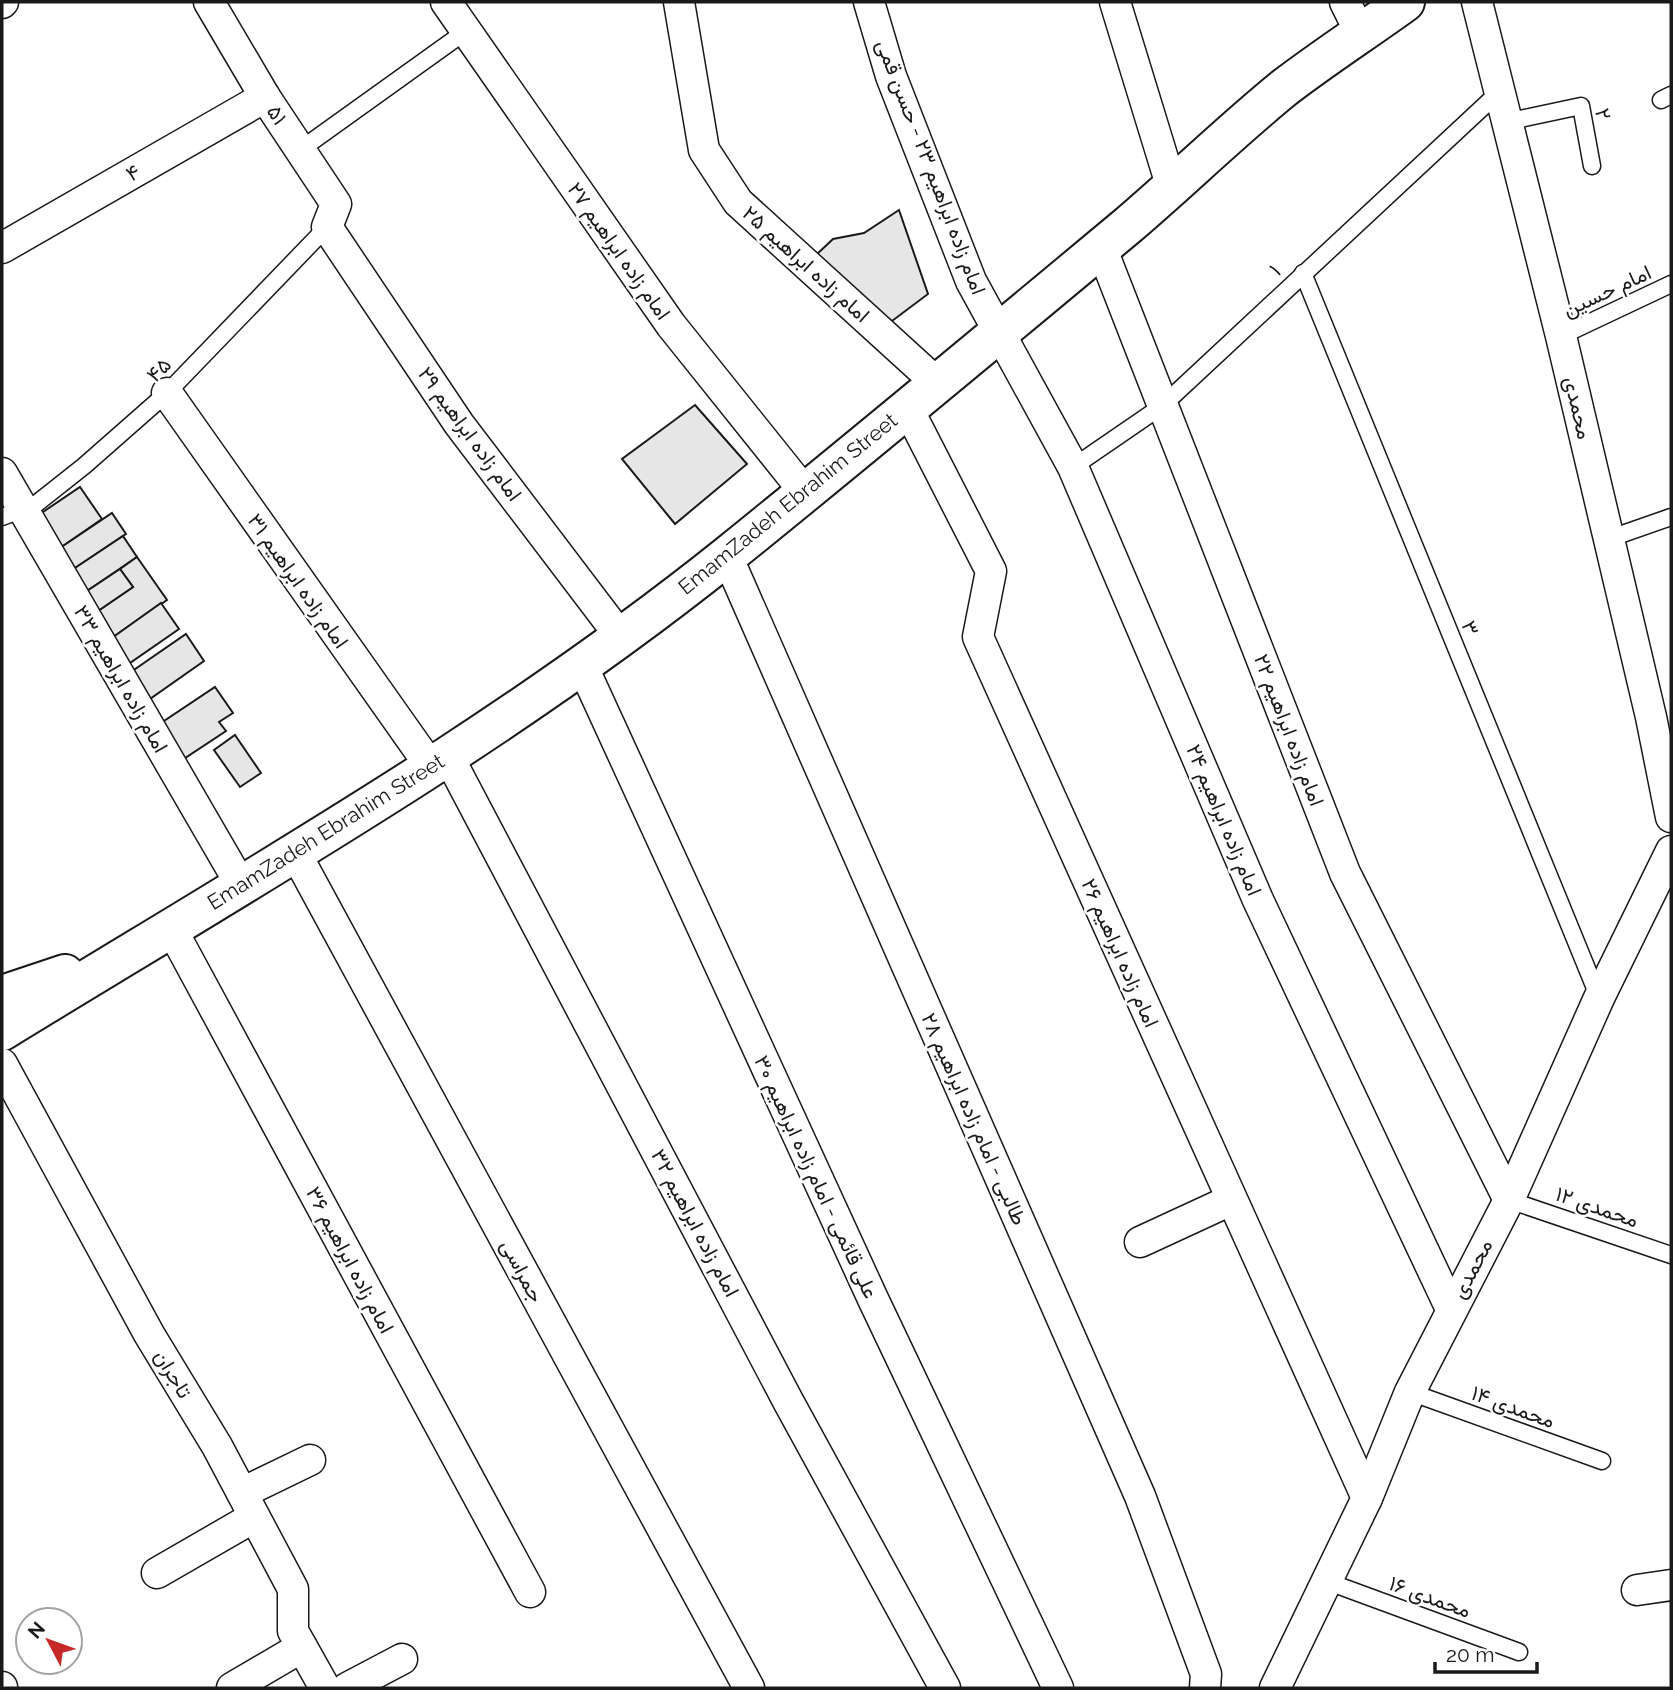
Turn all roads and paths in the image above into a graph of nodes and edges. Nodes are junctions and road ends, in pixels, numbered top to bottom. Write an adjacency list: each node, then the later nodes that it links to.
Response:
1 (209, 2): 10 (street, ۵۱)
2 (446, 2): 9 (street, امام زاده ابراهیم ۲۷)
3 (679, 2): 22 (street, امام زاده ابراهیم ۲۵)
4 (869, 2): 20 (street, امام زاده ابراهیم ۲۳ - حسن قمی)
5 (1115, 2): 14 (street)
6 (1405, 2): 8 (main road, EmamZadeh Ebrahim Street)
7 (1477, 2): 11 (street, محمدی)
8 (1353, 18): 14 (main road, EmamZadeh Ebrahim Street)
9 (466, 31): 12 (lane); 28 (street, امام زاده ابراهیم ۲۷)
10 (265, 97): 12 (street, ۵۱); 17 (street, ۴)
11 (1502, 107): 13 (lane, ۲); 18 (lane, ۱); 21 (street, محمدی)
12 (300, 150): 15 (street, ۵۱)
13 (1592, 166)
14 (1172, 188): 16 (main road, EmamZadeh Ebrahim Street)
15 (327, 227): 23 (lane, ۴۵); 33 (street, امام زاده ابراهیم ۲۹)
16 (1101, 247): 20 (main road, EmamZadeh Ebrahim Street); 24 (street, امام زاده ابراهیم ۲۲)
17 (2, 248)
18 (1303, 273): 24 (lane, ۱); 45 (lane, ۳)
19 (1671, 284): 21 (lane, امام حسین)
20 (999, 330): 22 (main road, EmamZadeh Ebrahim Street); 26 (street, امام زاده ابراهیم ۲۴)
21 (1561, 336): 31 (street, محمدی)
22 (938, 384): 25 (main road, EmamZadeh Ebrahim Street)
23 (167, 393): 29 (lane, ۴۵); 36 (street, امام زاده ابراهیم ۳۱)
24 (1161, 406): 26 (lane, ۱); 49 (street, امام زاده ابراهیم ۲۲)
25 (907, 407): 28 (main road, EmamZadeh Ebrahim Street); 48 (street, امام زاده ابراهیم ۲۶)
26 (1073, 467): 52 (street, امام زاده ابراهیم ۲۴)
27 (2, 473): 29 (street, امام زاده ابراهیم ۳۳)
28 (804, 491): 32 (main road, EmamZadeh Ebrahim Street)
29 (12, 513): 41 (street, امام زاده ابراهیم ۳۳)
30 (1671, 517): 31 (lane)
31 (1608, 539): 35 (street, محمدی)
32 (727, 556): 33 (main road, EmamZadeh Ebrahim Street); 72 (street, طالبی - امام زاده ابراهیم ۲۸)
33 (620, 636): 34 (main road, EmamZadeh Ebrahim Street)
34 (581, 663): 36 (main road, EmamZadeh Ebrahim Street); 71 (street, علی قائمی - امام زاده ابراهیم ۳۰)
35 (1661, 714): 37 (street, محمدی)
36 (440, 762): 39 (main road, EmamZadeh Ebrahim Street); 70 (street, امام زاده ابراهیم ۳۲)
37 (1671, 817)
38 (1671, 851): 40 (street, محمدی)
39 (296, 854): 41 (main road, EmamZadeh Ebrahim Street); 69 (street, جمراسی)
40 (1665, 882): 45 (street, محمدی)
41 (241, 885): 42 (main road, EmamZadeh Ebrahim Street)
42 (171, 928): 43 (main road, EmamZadeh Ebrahim Street); 62 (street, امام زاده ابراهیم ۳۶)
43 (130, 952): 44 (main road); 46 (main road)
44 (2, 995)
45 (1599, 998): 49 (street, محمدی)
46 (2, 1031)
47 (2, 1064): 57 (street, تاجران)
48 (1231, 1200): 50 (street); 56 (street, امام زاده ابراهیم ۲۶)
49 (1509, 1200): 51 (lane, محمدی ۱۲); 52 (street, محمدی)
50 (1139, 1242)
51 (1671, 1255)
52 (1451, 1309): 53 (street, محمدی)
53 (1410, 1392): 55 (lane, محمدی ۱۴); 56 (street, محمدی)
54 (310, 1460): 57 (street)
55 (1602, 1461)
56 (1367, 1498): 59 (street, محمدی)
57 (248, 1505): 58 (street); 63 (street, تاجران)
58 (157, 1573)
59 (1326, 1581): 64 (lane, محمدی ۱۶); 73 (street, محمدی)
60 (1671, 1585): 61 (street)
61 (1637, 1590)
62 (530, 1592)
63 (302, 1647): 66 (street); 67 (street, تاجران)
64 (1519, 1652)
65 (402, 1658): 68 (street)
66 (232, 1688)
67 (325, 1688)
68 (347, 1688)
69 (748, 1688)
70 (945, 1688)
71 (1058, 1688)
72 (1205, 1688)
73 (1275, 1688)

